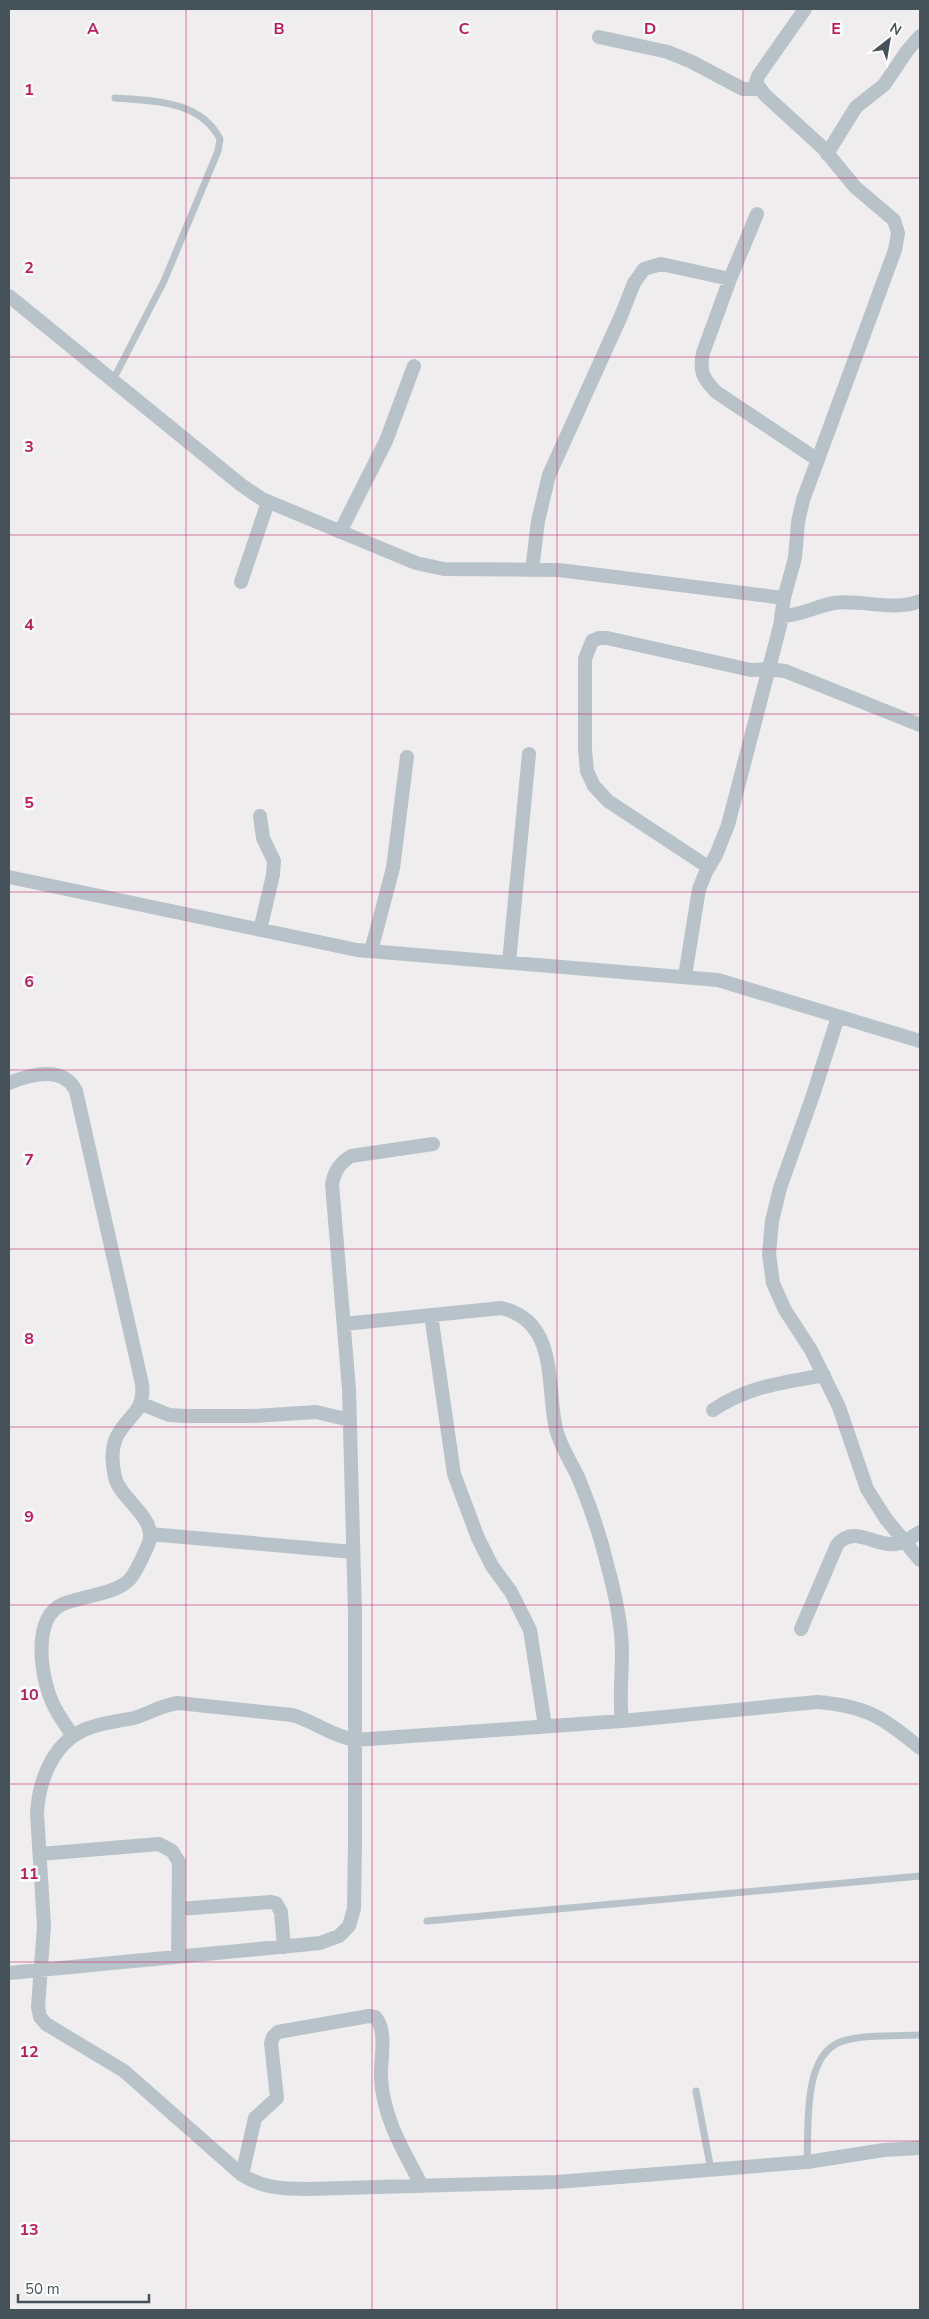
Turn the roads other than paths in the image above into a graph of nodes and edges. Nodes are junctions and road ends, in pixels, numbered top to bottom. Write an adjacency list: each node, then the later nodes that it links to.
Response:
1 (805, 9): 4 (street)
2 (920, 36): 6 (street)
3 (599, 37): 4 (street)
4 (759, 89): 6 (street)
5 (115, 98): 11 (lane)
6 (827, 154): 12 (street)
7 (757, 214): 8 (street)
8 (730, 279): 12 (street); 15 (street)
9 (9, 296): 11 (street)
10 (414, 366): 14 (street)
11 (113, 380): 13 (street)
12 (818, 460): 17 (street)
13 (268, 502): 14 (street); 16 (street)
14 (340, 532): 15 (street)
15 (532, 570): 17 (street)
16 (241, 582)
17 (784, 598): 19 (street)
18 (920, 601): 19 (street)
19 (781, 616): 20 (street)
20 (769, 668): 21 (street); 25 (street); 25 (street)
21 (920, 725)
22 (529, 754): 29 (street)
23 (407, 757): 28 (street)
24 (260, 816): 27 (street)
25 (708, 867): 30 (street)
26 (9, 877): 27 (street)
27 (260, 930): 28 (street)
28 (371, 951): 29 (street)
29 (509, 962): 30 (street)
30 (685, 976): 31 (street)
31 (838, 1017): 32 (street); 37 (street)
32 (920, 1041)
33 (9, 1083): 38 (street)
34 (433, 1144): 36 (street)
35 (431, 1315): 36 (street); 47 (street); 48 (street)
36 (344, 1324): 40 (street)
37 (824, 1375): 39 (street); 43 (street)
38 (142, 1404): 40 (street); 42 (street)
39 (713, 1410)
40 (350, 1420): 44 (street)
41 (920, 1532): 43 (street)
42 (150, 1534): 44 (street); 49 (street)
43 (904, 1541): 45 (street); 46 (street)
44 (354, 1552): 50 (street)
45 (920, 1560)
46 (801, 1629)
47 (622, 1721): 48 (street); 51 (street)
48 (546, 1726): 50 (street)
49 (73, 1736): 50 (street); 52 (street)
50 (355, 1740): 56 (street)
51 (920, 1748)
52 (40, 1854): 54 (street); 58 (street)
53 (920, 1876): 55 (lane)
54 (179, 1909): 56 (street); 57 (street)
55 (427, 1920)
56 (284, 1946): 57 (street)
57 (178, 1957): 58 (street)
58 (41, 1970): 59 (street); 65 (street)
59 (9, 1973)
60 (920, 2035): 63 (lane)
61 (696, 2091): 64 (lane)
62 (920, 2148): 63 (street)
63 (806, 2162): 64 (street)
64 (711, 2170): 66 (street)
65 (242, 2175): 66 (street); 66 (street)
66 (422, 2186)

